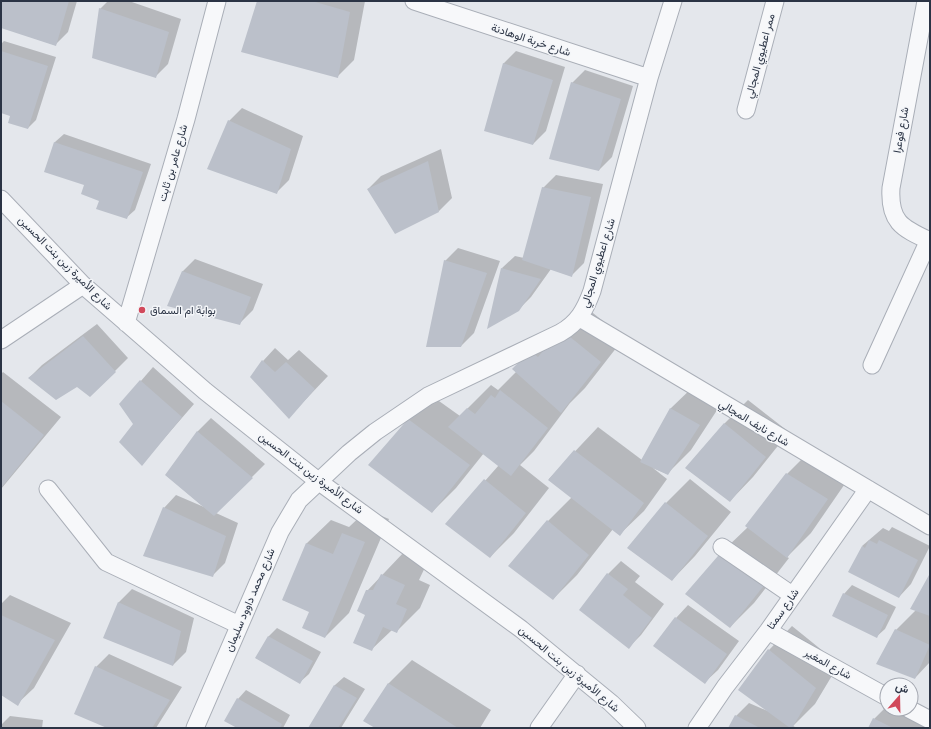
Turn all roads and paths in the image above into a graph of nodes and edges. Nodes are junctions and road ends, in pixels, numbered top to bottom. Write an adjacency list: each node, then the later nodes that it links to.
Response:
1 (216, 1): 12 (street, شارع عامر بن ثابت)
2 (414, 1): 6 (street, شارع خربة الوهادنة)
3 (672, 1): 6 (street, شارع اعطيوي المجالي)
4 (775, 1): 7 (street, ممر اعطيوي المجالي)
5 (926, 1): 9 (street, شارع فوعرا)
6 (649, 78): 11 (street, شارع اعطيوي المجالي)
7 (746, 110)
8 (1, 199): 10 (street, شارع الأميرة زين بنت الحسين)
9 (929, 241): 14 (street)
10 (83, 285): 12 (street, شارع الأميرة زين بنت الحسين); 13 (street)
11 (580, 318): 15 (street, شارع اعطيوي المجالي); 17 (street, شارع نايف المجالي)
12 (126, 323): 15 (street, شارع الأميرة زين بنت الحسين)
13 (1, 340)
14 (872, 365)
15 (318, 481): 21 (street, شارع محمد داوود سليمان); 23 (street, شارع الأميرة زين بنت الحسين)
16 (48, 489): 21 (street)
17 (868, 489): 18 (street, شارع نايف المجالي); 20 (street, شارع سمتا)
18 (930, 526)
19 (722, 547): 20 (street)
20 (792, 595): 22 (street, شارع سمتا)
21 (239, 625): 27 (street, شارع محمد داوود سليمان)
22 (768, 631): 24 (street, شارع المغير); 30 (street, شارع سمتا)
23 (577, 674): 28 (street); 29 (street, شارع الأميرة زين بنت الحسين)
24 (879, 693)
25 (919, 714): 26 (street)
26 (930, 720)
27 (195, 728)
28 (539, 728)
29 (637, 728)
30 (697, 728)

